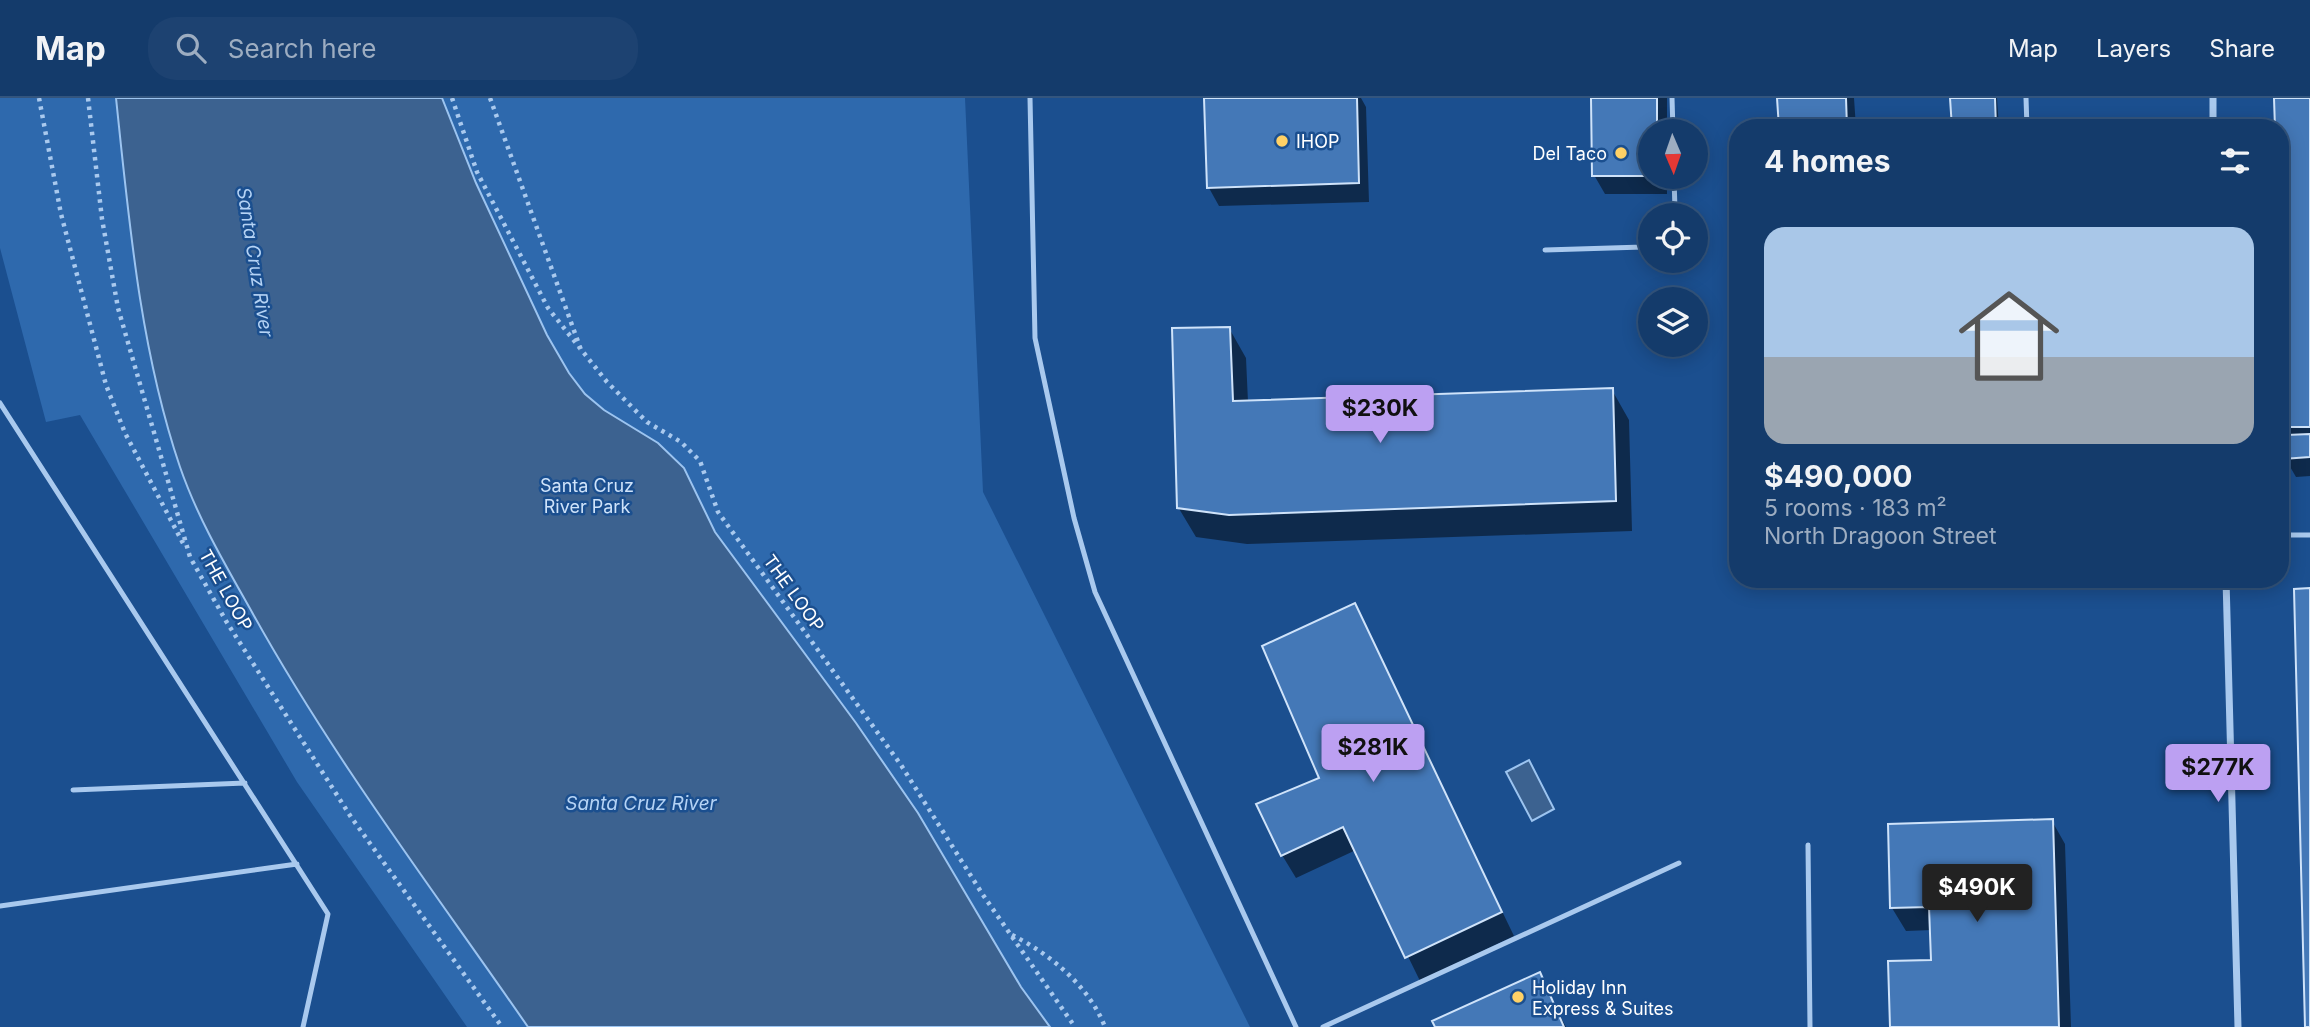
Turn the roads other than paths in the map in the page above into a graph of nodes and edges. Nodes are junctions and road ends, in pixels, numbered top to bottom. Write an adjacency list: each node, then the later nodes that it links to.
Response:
1 (1030, 98): 21 (lane)
2 (1672, 98): 5 (lane)
3 (2026, 98): 6 (lane)
4 (2213, 98): 7 (street)
5 (1673, 119)
6 (2027, 119)
7 (2213, 119)
8 (1638, 247): 9 (lane)
9 (1545, 250)
10 (0, 403): 14 (lane)
11 (2310, 535): 12 (lane)
12 (2289, 536)
13 (2226, 588): 24 (street)
14 (245, 783): 15 (lane); 18 (lane)
15 (73, 790)
16 (1808, 845): 23 (lane)
17 (1679, 863): 22 (lane)
18 (297, 864): 19 (lane); 20 (lane)
19 (0, 906)
20 (303, 1027)
21 (1296, 1027)
22 (1323, 1027)
23 (1810, 1027)
24 (2238, 1027)

